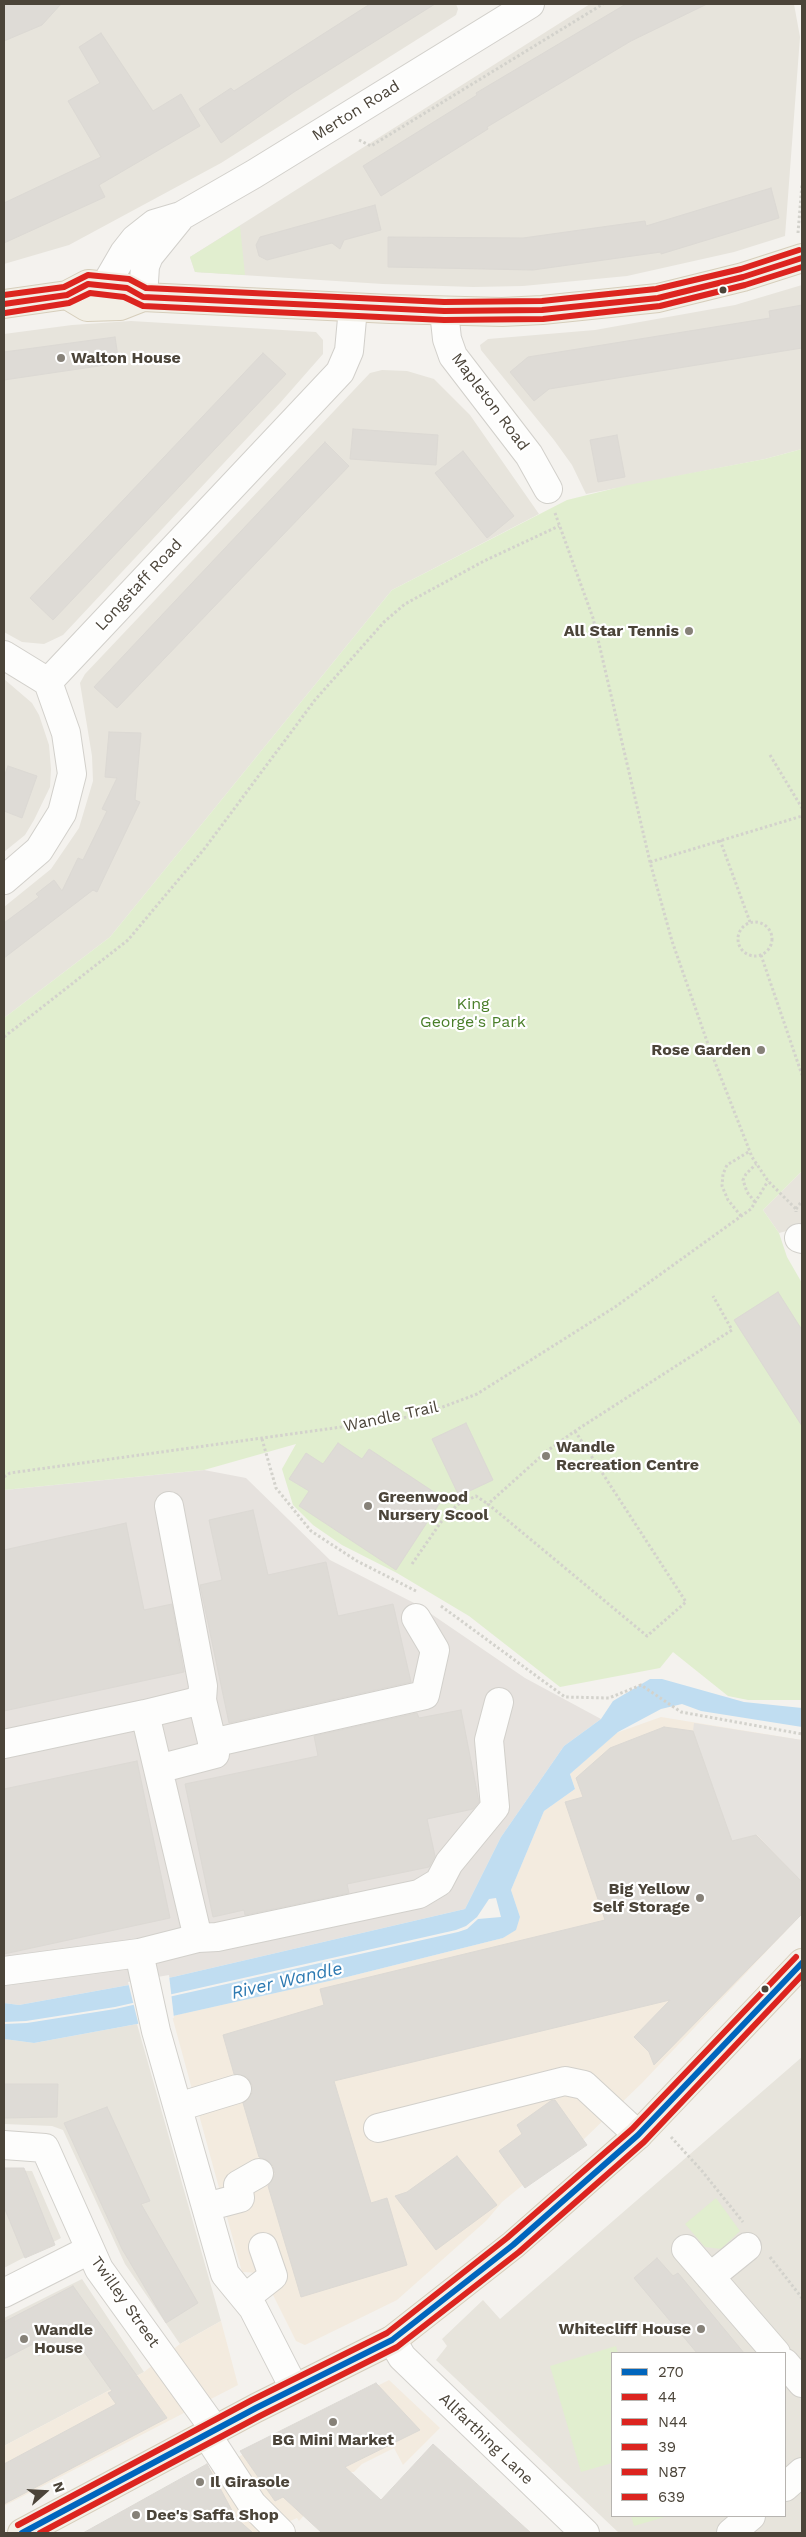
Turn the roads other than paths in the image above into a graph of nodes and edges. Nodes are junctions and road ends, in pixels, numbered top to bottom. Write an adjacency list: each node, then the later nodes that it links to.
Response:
1 (530, 4): 2 (street, Merton Road)
2 (498, 12): 3 (street, Merton Road)
3 (181, 216): 5 (street, Merton Road); 7 (street, Merton Road)
4 (800, 247): 10 (main road)
5 (106, 284): 6 (main road); 7 (main road)
6 (67, 295): 7 (main road); 8 (main road)
7 (144, 297): 9 (main road)
8 (4, 304)
9 (353, 308): 10 (main road); 13 (street, Longstaff Road)
10 (444, 311): 11 (street, Mapleton Road)
11 (548, 489)
12 (4, 655): 13 (street)
13 (48, 682): 14 (street)
14 (4, 880)
15 (169, 1506): 17 (street)
16 (416, 1618): 20 (street)
17 (202, 1700): 19 (street); 20 (street)
18 (499, 1702): 23 (street)
19 (145, 1714): 21 (street); 22 (street)
20 (212, 1743): 22 (street)
21 (4, 1744)
22 (158, 1769): 23 (street)
23 (198, 1938): 24 (street)
24 (142, 1965): 26 (street); 28 (street)
25 (800, 1971): 29 (main road)
26 (4, 1972)
27 (237, 2090): 28 (street)
28 (178, 2107): 33 (street)
29 (646, 2126): 30 (street); 41 (main road)
30 (378, 2128)
31 (4, 2145): 37 (street, Twilley Street)
32 (259, 2173): 33 (street)
33 (206, 2207): 40 (street)
34 (752, 2244): 38 (street)
35 (263, 2247): 40 (street)
36 (686, 2248): 38 (street)
37 (89, 2250): 39 (street); 46 (street, Twilley Street)
38 (710, 2277): 42 (street)
39 (4, 2293)
40 (245, 2298): 45 (street)
41 (392, 2340): 45 (main road); 52 (street, Allfarthing Lane)
42 (775, 2352)
43 (786, 2364): 44 (street)
44 (802, 2383)
45 (294, 2388): 46 (main road)
46 (211, 2433): 50 (main road); 51 (street, Twilley Street)
47 (802, 2472): 48 (street)
48 (786, 2486)
49 (750, 2517): 53 (street)
50 (29, 2532)
51 (281, 2533)
52 (586, 2533)
53 (730, 2533)

